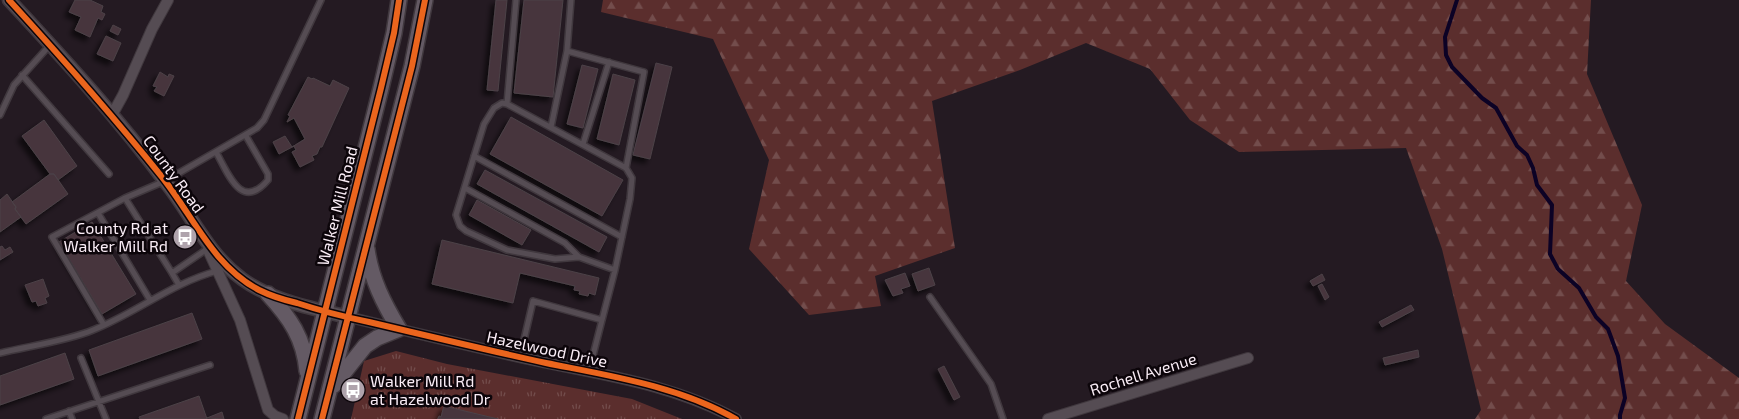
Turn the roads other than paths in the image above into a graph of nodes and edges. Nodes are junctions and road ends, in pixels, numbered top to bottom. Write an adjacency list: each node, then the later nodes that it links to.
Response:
1 (9, 0): 8 (street, County Road)
2 (168, 0): 14 (street)
3 (321, 0): 16 (lane)
4 (399, 0): 37 (main road, Walker Mill Road)
5 (427, 0): 28 (main road)
6 (516, 0): 12 (lane)
7 (571, 0): 9 (lane)
8 (50, 45): 11 (lane); 14 (street, County Road)
9 (567, 51): 10 (lane); 15 (lane)
10 (609, 62): 17 (lane); 20 (lane)
11 (22, 75): 13 (lane); 21 (lane)
12 (507, 104): 15 (lane); 19 (lane)
13 (0, 115)
14 (112, 115): 22 (street, County Road)
15 (551, 127): 17 (lane)
16 (246, 136): 18 (lane); 18 (lane)
17 (584, 144): 20 (lane)
18 (216, 152): 22 (lane)
19 (474, 156): 23 (lane); 26 (lane)
20 (626, 168): 26 (lane)
21 (109, 174)
22 (165, 181): 24 (lane); 27 (street, County Road)
23 (465, 188): 29 (lane); 29 (lane)
24 (125, 198): 25 (lane); 32 (lane)
25 (98, 212): 36 (lane); 40 (lane)
26 (622, 237): 31 (lane)
27 (205, 243): 30 (street, County Road); 32 (lane); 34 (street, County Road)
28 (366, 243): 38 (main road); 41 (main road)
29 (579, 257): 31 (lane)
30 (218, 270): 33 (lane); 55 (street, County Road)
31 (615, 270): 39 (lane)
32 (172, 273): 33 (lane)
33 (179, 284): 36 (lane)
34 (268, 294): 37 (street, County Road); 48 (main road)
35 (930, 297): 59 (lane)
36 (150, 300): 40 (lane)
37 (324, 311): 38 (street, County Road); 48 (main road, Walker Mill Road)
38 (348, 317): 41 (street, Hazelwood Drive); 49 (main road)
39 (602, 320): 43 (lane); 47 (lane)
40 (104, 325): 42 (lane)
41 (399, 329): 43 (street, Hazelwood Drive); 49 (main road)
42 (0, 352)
43 (520, 357): 47 (street, Hazelwood Drive)
44 (81, 358): 50 (lane)
45 (1248, 358): 60 (street, Rochell Avenue)
46 (210, 366): 50 (lane)
47 (589, 372): 58 (street, Hazelwood Drive)
48 (308, 378): 56 (main road, Walker Mill Road)
49 (330, 390): 57 (main road)
50 (98, 401): 51 (lane); 54 (lane)
51 (69, 411): 52 (lane); 53 (lane)
52 (46, 419)
53 (72, 419)
54 (106, 419)
55 (283, 419)
56 (298, 419)
57 (322, 419)
58 (736, 419)
59 (1003, 419)
60 (1048, 419)

